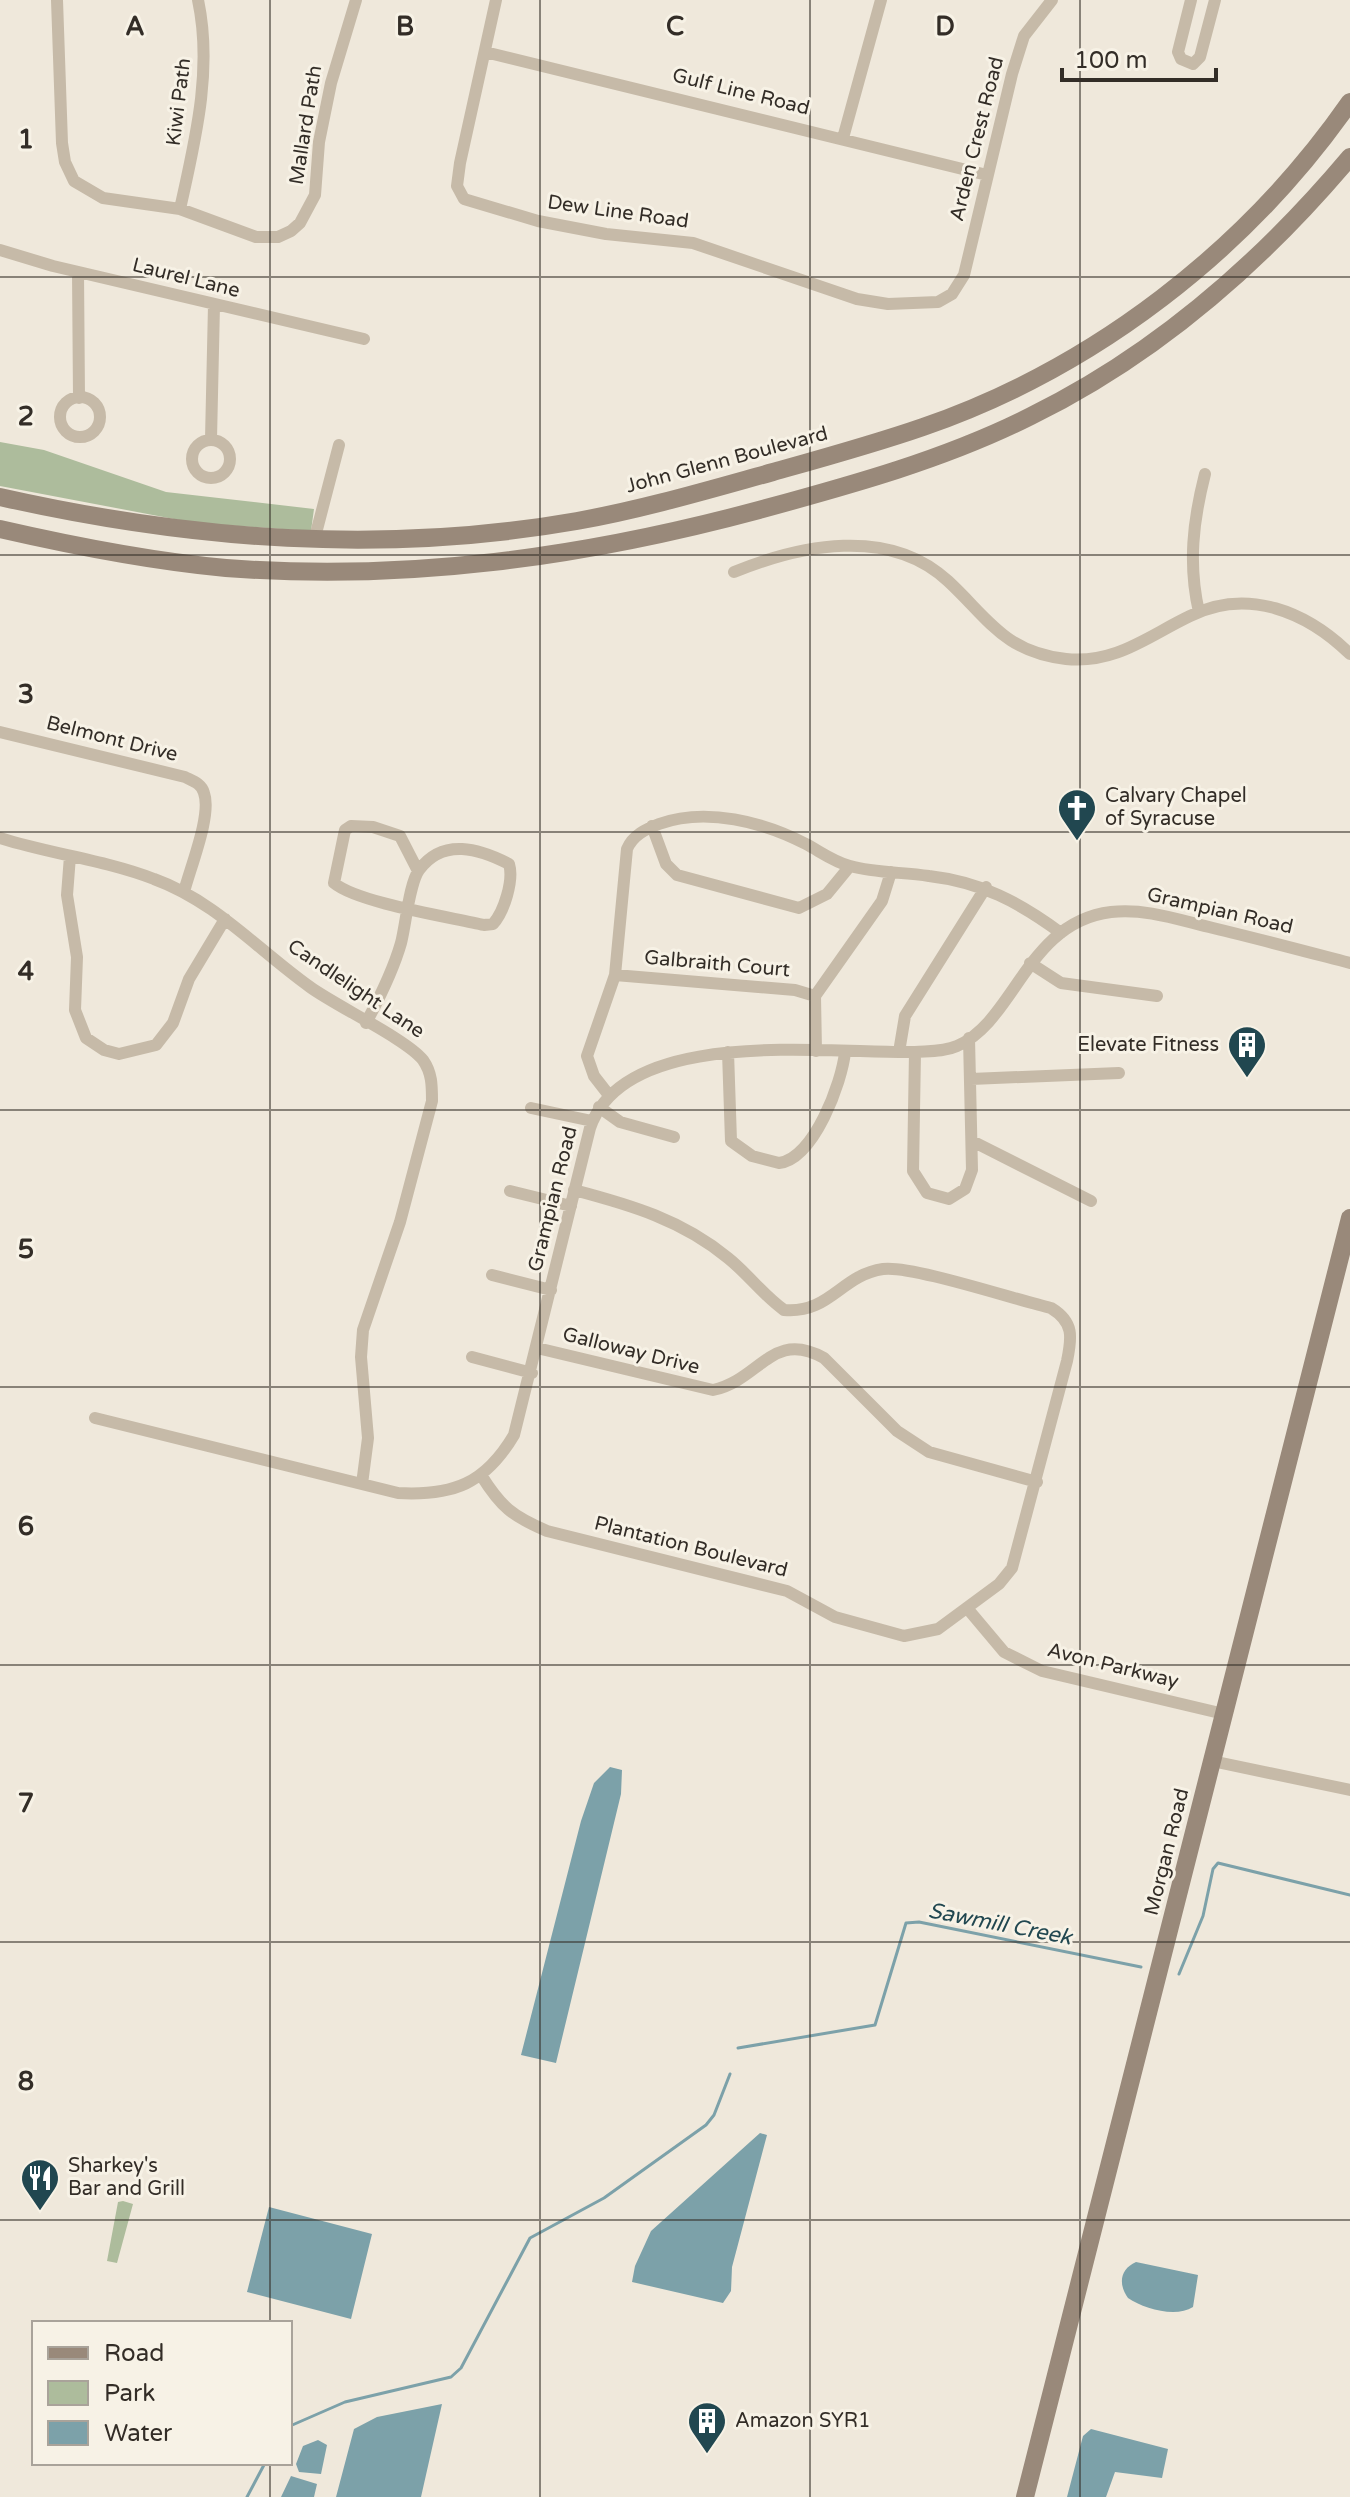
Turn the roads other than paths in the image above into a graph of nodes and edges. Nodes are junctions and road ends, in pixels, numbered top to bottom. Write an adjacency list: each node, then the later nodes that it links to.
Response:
1 (57, 0): 14 (street, Mallard Path)
2 (198, 0): 14 (street, Kiwi Path)
3 (356, 0): 14 (street, Mallard Path)
4 (496, 0): 9 (street, Dew Line Road)
5 (881, 0): 11 (street)
6 (1052, 0): 13 (street, Arden Crest Road)
7 (1191, 0): 8 (street)
8 (1215, 0)
9 (485, 52): 11 (street, Gulf Line Road); 17 (street, Dew Line Road)
10 (1350, 102): 26 (main road, John Glenn Boulevard)
11 (843, 138): 13 (street, Gulf Line Road)
12 (1350, 157): 25 (main road)
13 (987, 175): 17 (street, Arden Crest Road)
14 (180, 209)
15 (0, 250): 16 (street, Laurel Lane)
16 (78, 272): 18 (street, Laurel Lane); 20 (street)
17 (952, 294)
18 (214, 305): 19 (street, Laurel Lane); 21 (street)
19 (364, 339)
20 (79, 398)
21 (211, 439)
22 (339, 445): 26 (street)
23 (1205, 474): 28 (street)
24 (0, 497): 26 (main road, John Glenn Boulevard)
25 (0, 529)
26 (314, 541)
27 (734, 572): 28 (street)
28 (1199, 612): 29 (street)
29 (1350, 654)
30 (0, 732): 38 (street, Belmont Drive)
31 (652, 826): 34 (street); 34 (street); 44 (street)
32 (0, 838): 33 (street, Candlelight Lane)
33 (70, 856): 38 (street, Candlelight Lane); 40 (street)
34 (850, 866): 36 (street)
35 (418, 871): 39 (street); 39 (street); 39 (street)
36 (891, 872): 37 (street); 45 (street)
37 (986, 887): 41 (street); 52 (street)
38 (184, 892): 40 (street, Candlelight Lane)
39 (409, 908): 47 (street)
40 (225, 919): 47 (street, Candlelight Lane)
41 (1061, 933): 42 (street, Grampian Road); 43 (street, Grampian Road)
42 (1030, 963): 46 (street); 48 (street, Grampian Road)
43 (1350, 963)
44 (615, 975): 45 (street, Galbraith Court); 56 (street)
45 (815, 996): 49 (street)
46 (1157, 996)
47 (366, 1023): 75 (street, Candlelight Lane)
48 (969, 1038): 53 (street, Grampian Road); 55 (street)
49 (816, 1051): 50 (street, Grampian Road); 51 (street, Grampian Road)
50 (728, 1052): 51 (street); 56 (street, Grampian Road)
51 (845, 1052): 52 (street, Grampian Road)
52 (899, 1052): 53 (street, Grampian Road)
53 (915, 1052): 61 (street)
54 (1119, 1073): 55 (street)
55 (971, 1079): 61 (street)
56 (608, 1094): 57 (street, Grampian Road)
57 (599, 1107): 59 (street, Grampian Road); 60 (street)
58 (531, 1108): 59 (street)
59 (592, 1121): 62 (street, Grampian Road)
60 (674, 1137)
61 (972, 1141): 64 (street)
62 (574, 1190): 65 (street, Grampian Road); 74 (street, Plantation Boulevard)
63 (510, 1191): 65 (street)
64 (1091, 1201)
65 (571, 1206): 68 (street, Grampian Road)
66 (1350, 1218): 77 (main road, Morgan Road)
67 (492, 1275): 68 (street)
68 (551, 1290): 69 (street, Grampian Road)
69 (537, 1348): 71 (street, Grampian Road); 74 (street, Galloway Drive)
70 (472, 1357): 71 (street)
71 (532, 1373): 73 (street, Grampian Road)
72 (95, 1418): 75 (street, Grampian Road)
73 (481, 1475): 75 (street, Grampian Road); 76 (street, Plantation Boulevard)
74 (1037, 1482): 76 (street, Plantation Boulevard)
75 (362, 1484)
76 (967, 1608): 77 (street, Avon Parkway)
77 (1224, 1714): 78 (main road, Morgan Road)
78 (1212, 1761): 79 (street); 80 (main road, Morgan Road)
79 (1350, 1790)
80 (1025, 2497)

